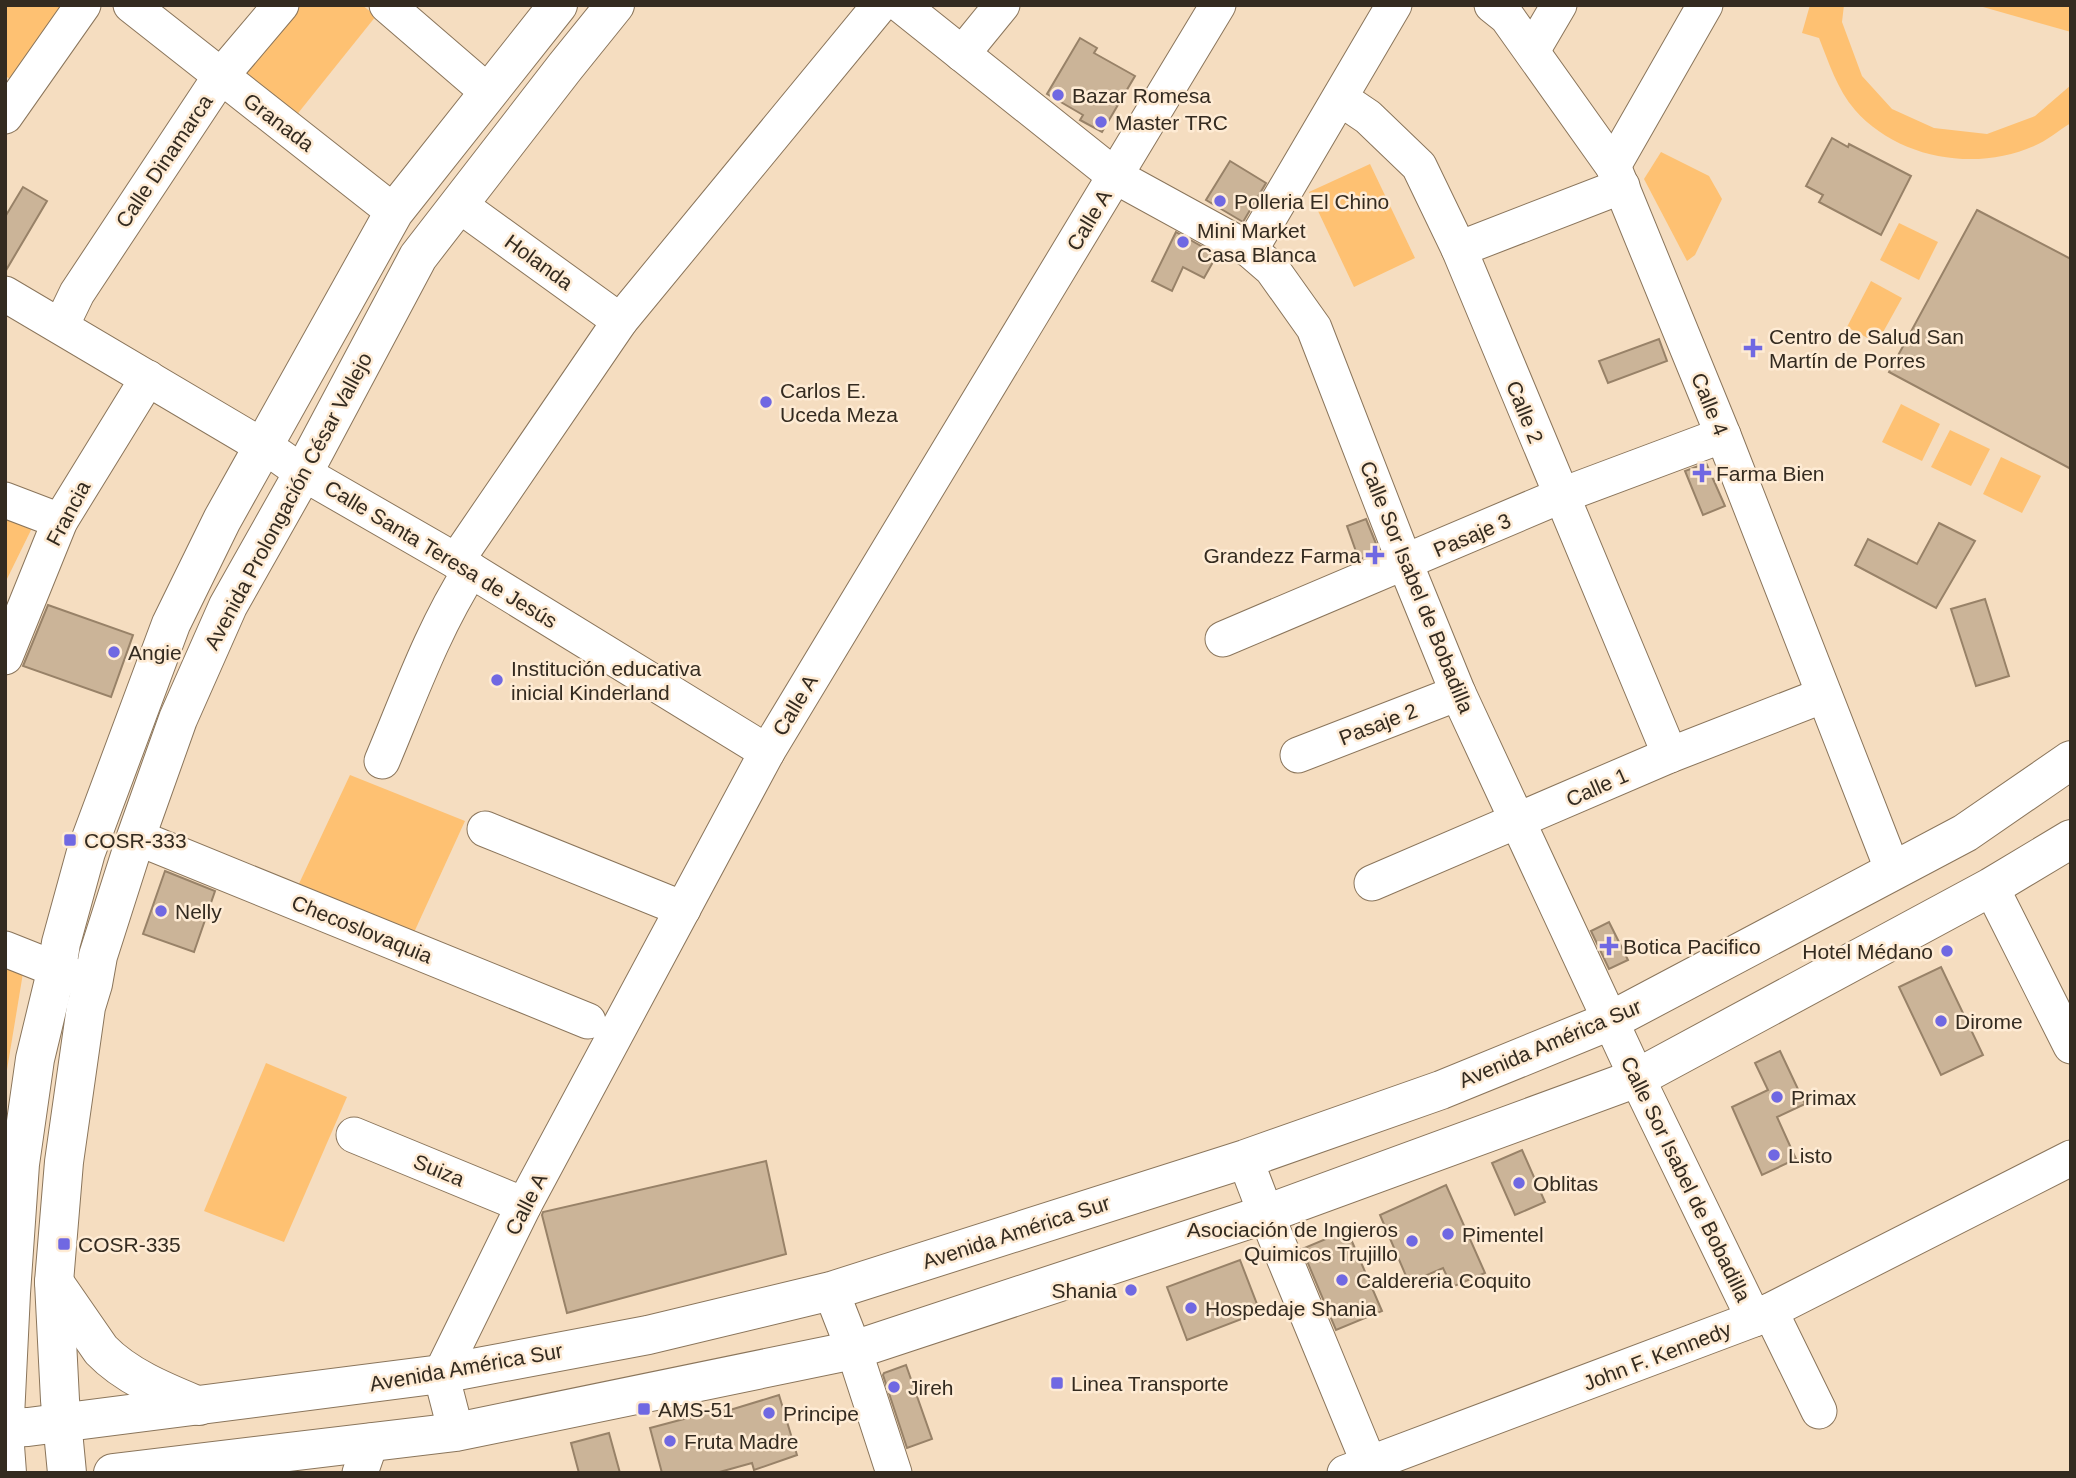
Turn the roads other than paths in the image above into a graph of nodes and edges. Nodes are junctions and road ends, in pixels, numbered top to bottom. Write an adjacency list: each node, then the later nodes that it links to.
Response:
1 (83, 5): 20 (street)
2 (131, 5): 17 (street, Granada)
3 (281, 5): 17 (street, Calle Dinamarca)
4 (387, 5): 18 (street)
5 (558, 5): 18 (main road)
6 (615, 5): 23 (main road, Avenida Prolongación César Vallejo)
7 (880, 5): 28 (street)
8 (901, 5): 16 (street, Calle Sor Isabel de Bobadilla)
9 (1002, 5): 16 (street)
10 (1219, 5): 21 (street, Calle A)
11 (1394, 5): 19 (street)
12 (1492, 5): 15 (street, Calle 4)
13 (1559, 5): 15 (street)
14 (1704, 5): 22 (street)
15 (1532, 51): 22 (street, Calle 4)
16 (962, 54): 21 (street, Calle Sor Isabel de Bobadilla)
17 (220, 77): 24 (street, Granada); 29 (street, Calle Dinamarca)
18 (489, 93): 24 (main road)
19 (1340, 98): 25 (street, Calle 2); 26 (street)
20 (9, 103)
21 (1115, 176): 26 (street, Calle Sor Isabel de Bobadilla); 43 (street, Calle A)
22 (1618, 176): 25 (street); 31 (street, Calle 4)
23 (458, 204): 28 (street, Holanda); 33 (main road, Avenida Prolongación César Vallejo)
24 (394, 212): 32 (main road)
25 (1459, 249): 34 (street, Calle 2)
26 (1250, 250): 37 (street, Calle Sor Isabel de Bobadilla)
27 (5, 294): 29 (street, Calle Santa Teresa de Jesús)
28 (620, 321): 38 (street)
29 (61, 326): 30 (street, Calle Santa Teresa de Jesús)
30 (148, 378): 32 (street, Calle Santa Teresa de Jesús); 36 (street, Francia)
31 (1723, 435): 34 (street, Pasaje 3); 42 (street, Calle 4)
32 (262, 447): 33 (street, Calle Santa Teresa de Jesús); 61 (main road)
33 (303, 473): 38 (street, Calle Santa Teresa de Jesús); 54 (main road, Avenida Prolongación César Vallejo)
34 (1560, 496): 37 (street, Pasaje 3); 45 (street, Calle 2)
35 (5, 500): 36 (street)
36 (61, 521): 40 (street, Francia)
37 (1405, 564): 39 (street, Pasaje 3); 41 (street, Calle Sor Isabel de Bobadilla)
38 (464, 565): 43 (street, Calle Santa Teresa de Jesús); 47 (street)
39 (1223, 639)
40 (5, 657)
41 (1458, 693): 44 (street, Pasaje 2); 50 (street, Calle Sor Isabel de Bobadilla)
42 (1824, 695): 45 (street, Calle 1); 56 (street, Calle 4)
43 (767, 752): 59 (street, Calle A)
44 (1298, 755)
45 (1670, 755): 50 (street, Calle 1)
46 (2071, 760): 53 (main road, Avenida América Sur)
47 (382, 761)
48 (2071, 779): 52 (main road, Avenida América Sur)
49 (2071, 816): 52 (main road, Avenida América Sur)
50 (1518, 821): 57 (street, Calle 1); 64 (street, Calle Sor Isabel de Bobadilla)
51 (485, 829): 59 (street)
52 (2025, 829): 53 (main road, Avenida América Sur); 58 (main road, Avenida América Sur)
53 (1965, 833): 56 (main road, Avenida América Sur)
54 (136, 837): 62 (main road, Avenida Prolongación César Vallejo); 63 (street, Checoslovaquia)
55 (2071, 839): 58 (main road, Avenida América Sur)
56 (1893, 871): 64 (main road, Avenida América Sur)
57 (1372, 883)
58 (1991, 887): 65 (street); 66 (main road, Avenida América Sur)
59 (683, 909): 70 (street, Calle A)
60 (5, 949): 61 (street)
61 (57, 968): 62 (street); 74 (main road)
62 (93, 984): 72 (main road, Avenida Prolongación César Vallejo)
63 (588, 1021)
64 (1610, 1021): 66 (street, Calle Sor Isabel de Bobadilla); 69 (main road, Avenida América Sur)
65 (2071, 1046)
66 (1637, 1078): 71 (main road, Avenida América Sur); 75 (street, Calle Sor Isabel de Bobadilla)
67 (354, 1135): 70 (street, Suiza)
68 (2071, 1158): 75 (street, John F. Kennedy)
69 (1245, 1159): 71 (street); 73 (main road, Avenida América Sur)
70 (524, 1205): 77 (street, Calle A)
71 (1266, 1214): 76 (main road, Avenida América Sur); 87 (street)
72 (54, 1282): 78 (main road); 81 (main road, Avenida Prolongación César Vallejo)
73 (831, 1291): 76 (street); 77 (main road, Avenida América Sur)
74 (8, 1304): 80 (main road)
75 (1762, 1315): 79 (street, Calle Sor Isabel de Bobadilla); 87 (street, John F. Kennedy)
76 (854, 1350): 83 (main road, Avenida América Sur); 91 (street)
77 (441, 1374): 78 (main road, Avenida América Sur); 83 (street)
78 (201, 1406): 81 (main road, Avenida América Sur)
79 (1819, 1411)
80 (5, 1416)
81 (62, 1423): 82 (main road, Avenida América Sur); 89 (main road, Avenida Prolongación César Vallejo)
82 (5, 1428)
83 (456, 1432): 85 (main road, Avenida América Sur)
84 (5, 1446): 88 (main road)
85 (365, 1457): 86 (main road, Avenida América Sur)
86 (224, 1468): 90 (main road, Avenida América Sur)
87 (1362, 1470)
88 (7, 1473)
89 (66, 1473)
90 (113, 1473)
91 (894, 1473)

